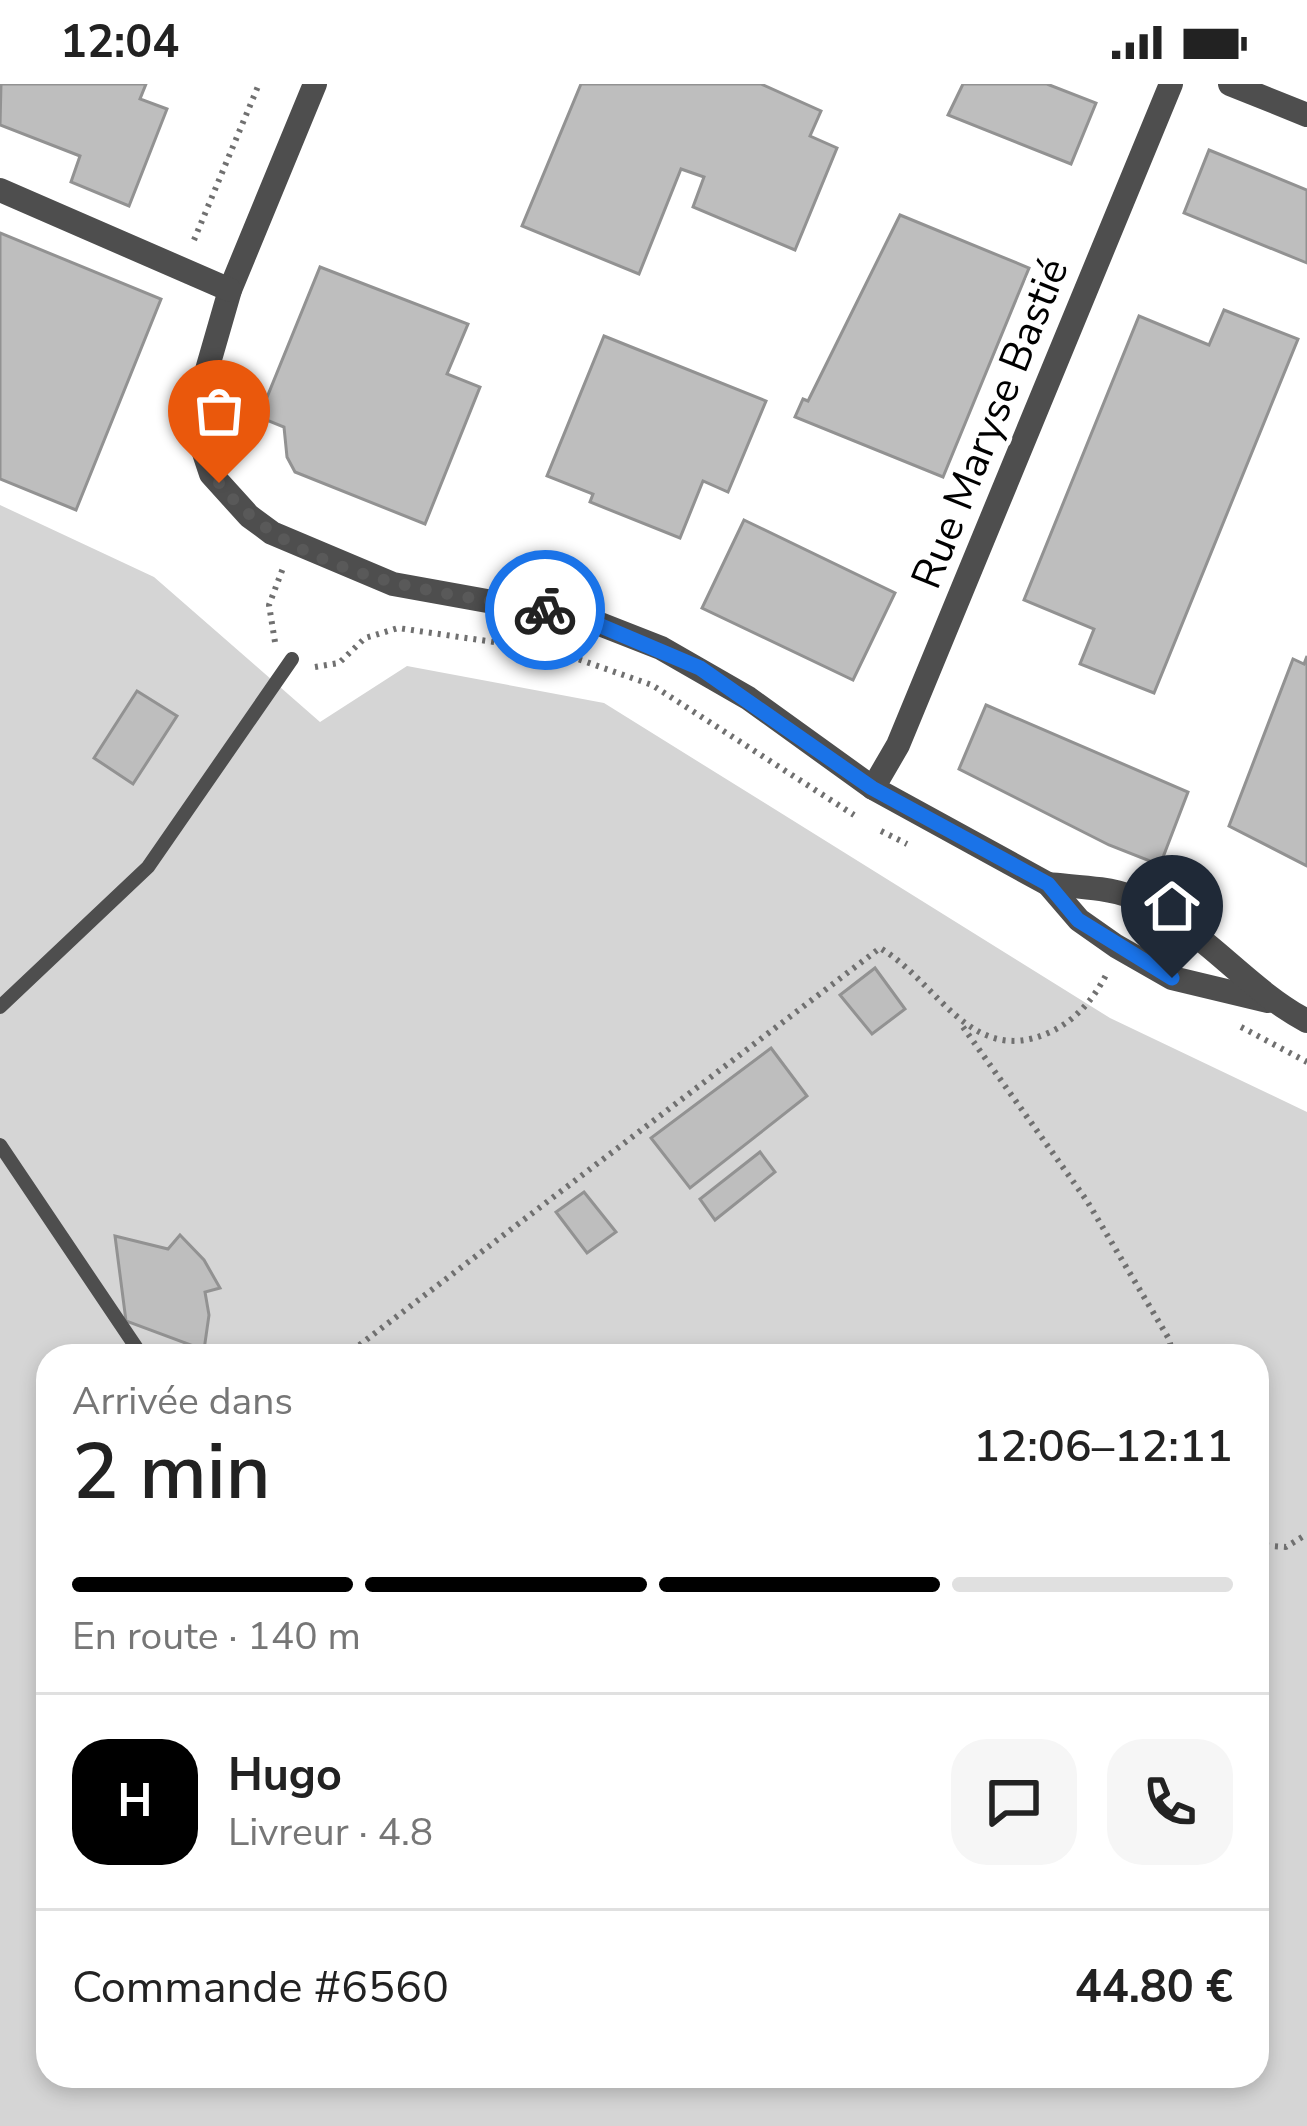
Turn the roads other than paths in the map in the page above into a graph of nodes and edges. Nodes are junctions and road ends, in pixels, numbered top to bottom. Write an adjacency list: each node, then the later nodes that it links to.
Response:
1 (315, 84): 6 (street)
2 (1171, 84): 8 (street, Rue Maryse Bastié)
3 (1230, 84): 4 (street)
4 (1307, 115)
5 (0, 190): 6 (street)
6 (230, 290): 8 (street)
7 (292, 658): 11 (lane)
8 (872, 788): 9 (street)
9 (1048, 884): 10 (street); 10 (street)
10 (1268, 1001): 12 (street)
11 (0, 1007)
12 (1307, 1022)
13 (0, 1145): 14 (lane)
14 (134, 1344)

